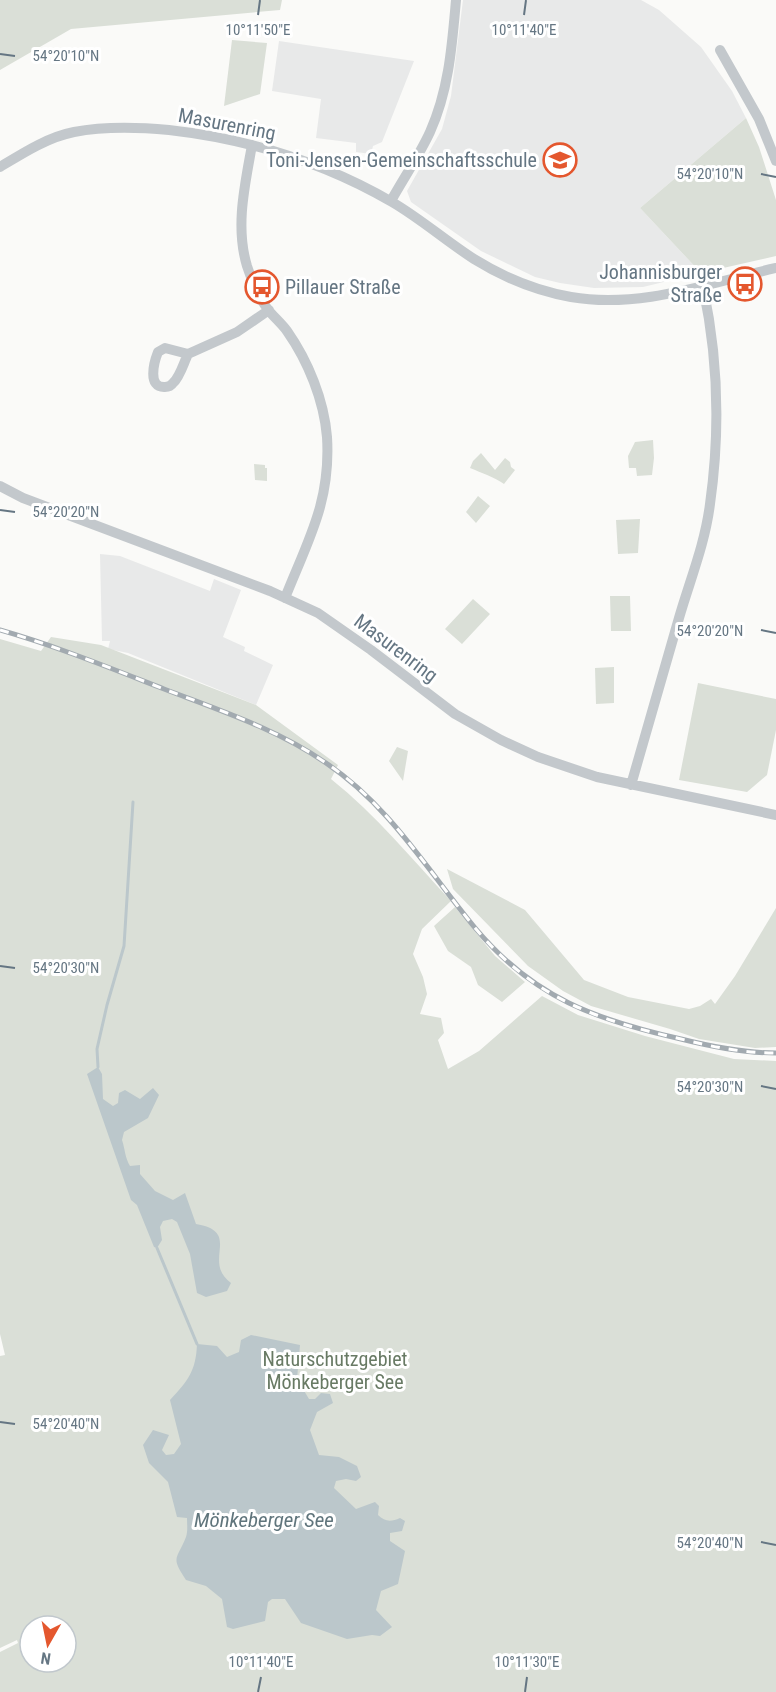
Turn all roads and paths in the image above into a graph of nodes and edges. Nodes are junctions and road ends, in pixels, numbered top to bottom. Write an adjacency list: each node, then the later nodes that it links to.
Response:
1 (456, 0): 6 (street)
2 (720, 50): 4 (street)
3 (252, 145): 5 (street, Masurenring); 6 (street, Masurenring); 9 (street)
4 (776, 162)
5 (0, 167)
6 (391, 201): 8 (street, Masurenring)
7 (776, 268): 8 (street, Masurenring)
8 (703, 287): 13 (street)
9 (269, 310): 10 (street); 12 (street)
10 (188, 354)
11 (0, 486): 12 (street, Masurenring)
12 (285, 598): 13 (street, Masurenring)
13 (632, 785): 14 (street, Masurenring)
14 (776, 815)

